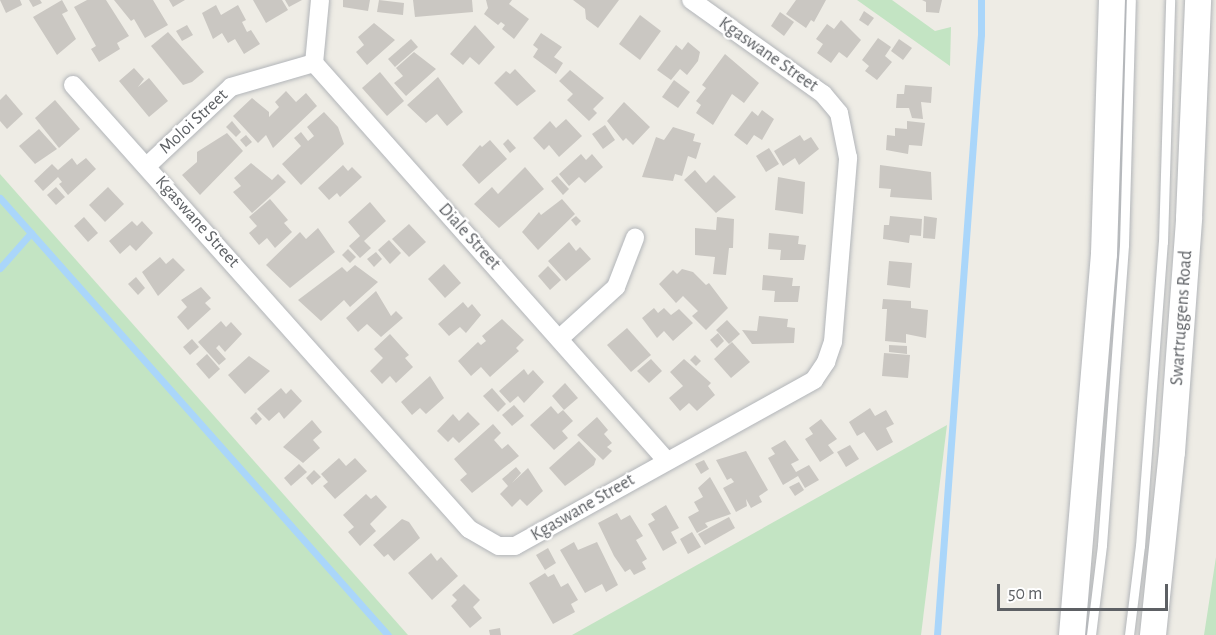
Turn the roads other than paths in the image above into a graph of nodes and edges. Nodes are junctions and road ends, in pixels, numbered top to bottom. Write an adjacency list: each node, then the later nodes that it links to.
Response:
1 (320, 0): 7 (street)
2 (691, 0): 12 (street, Kgaswane Street)
3 (1112, 0): 13 (main road)
4 (1131, 0): 14 (lane)
5 (1170, 0): 15 (lane)
6 (1198, 0): 16 (main road, Swartruggens Road)
7 (314, 63): 9 (street, Moloi Street); 11 (street, Diale Street)
8 (73, 86): 9 (street, Kgaswane Street)
9 (147, 166): 12 (street, Kgaswane Street)
10 (635, 238): 11 (street)
11 (560, 338): 12 (street, Diale Street)
12 (666, 460)
13 (1072, 635)
14 (1091, 635)
15 (1129, 635)
16 (1153, 635)

